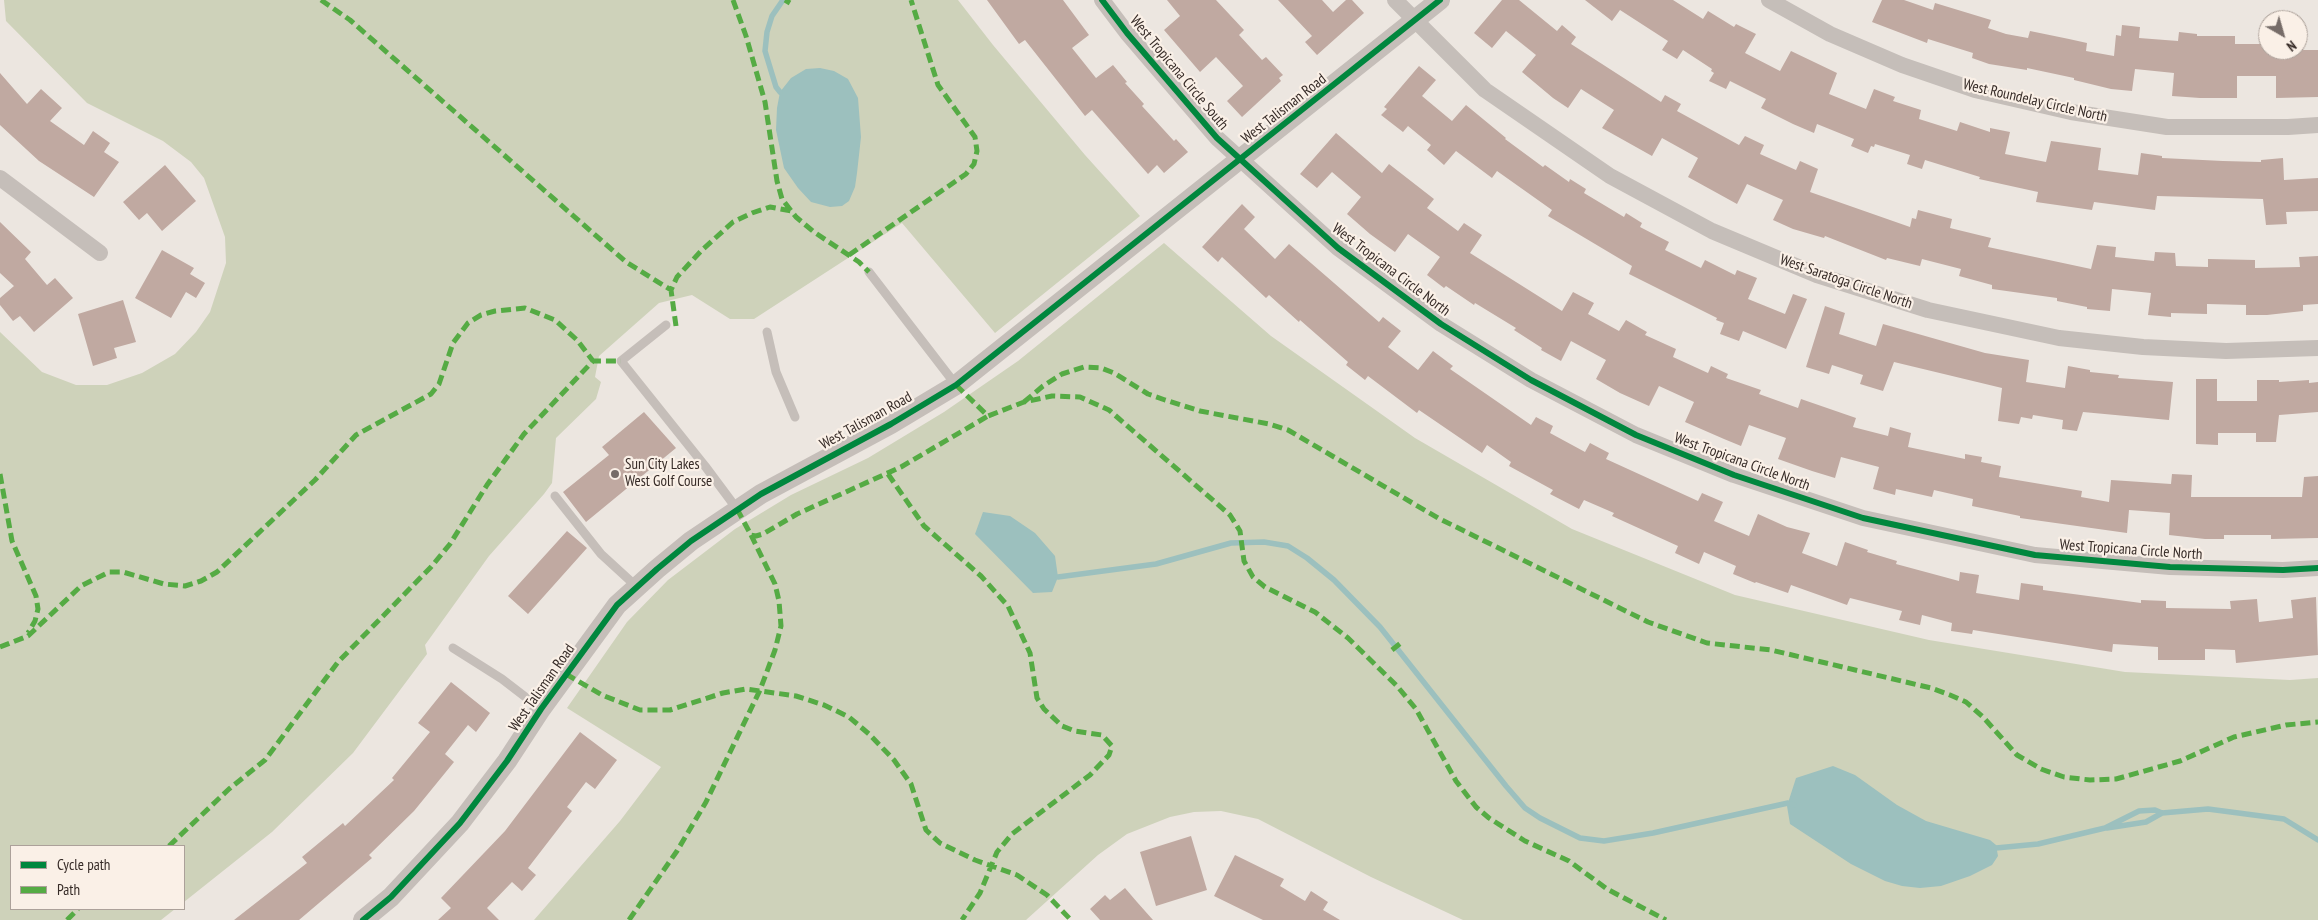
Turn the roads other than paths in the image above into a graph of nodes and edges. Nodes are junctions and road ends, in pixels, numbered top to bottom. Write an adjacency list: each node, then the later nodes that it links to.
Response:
1 (1102, 0): 7 (street, West Tropicana Circle South)
2 (1395, 0): 5 (street, West Saratoga Circle North)
3 (1440, 0): 5 (street, West Talisman Road)
4 (1769, 0): 6 (street, West Roundelay Circle North)
5 (1415, 22): 7 (street, West Talisman Road); 13 (street, West Saratoga Circle North)
6 (2318, 125)
7 (1240, 160): 14 (street, West Talisman Road); 18 (street, West Tropicana Circle North)
8 (0, 178): 9 (street)
9 (100, 253)
10 (869, 272): 14 (lane)
11 (666, 325): 17 (lane)
12 (767, 332): 15 (lane)
13 (2318, 348)
14 (956, 385): 17 (street, West Talisman Road)
15 (795, 417)
16 (555, 496): 19 (lane)
17 (737, 509): 19 (street, West Talisman Road)
18 (2318, 568)
19 (636, 587): 21 (street, West Talisman Road)
20 (453, 648): 21 (lane)
21 (541, 709): 22 (street, West Talisman Road)
22 (363, 920)

